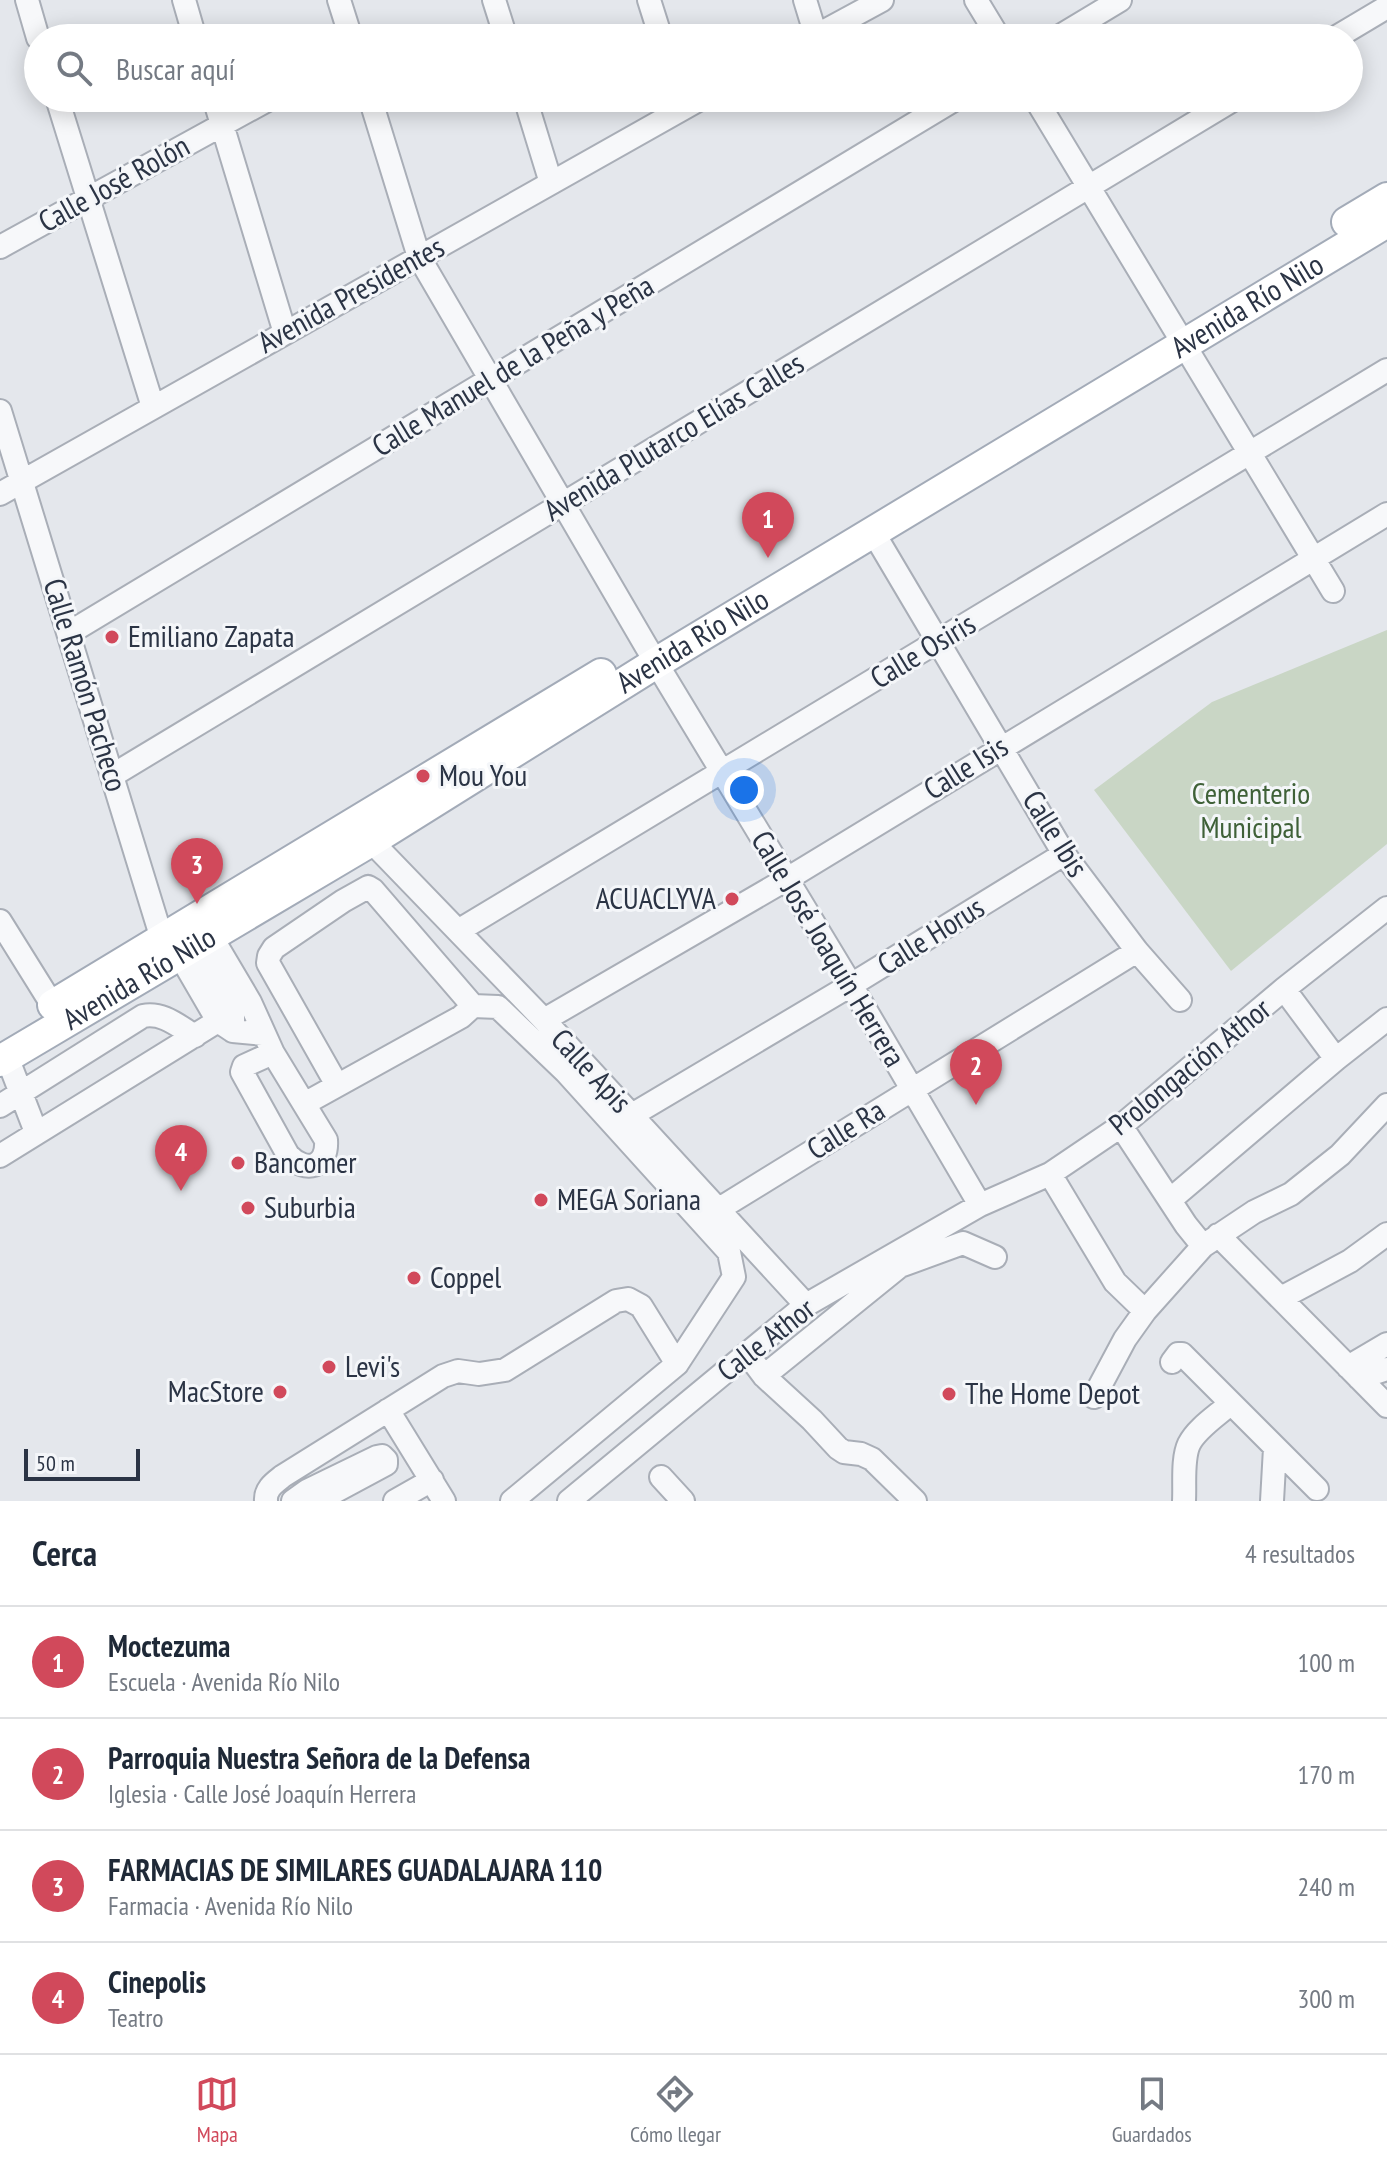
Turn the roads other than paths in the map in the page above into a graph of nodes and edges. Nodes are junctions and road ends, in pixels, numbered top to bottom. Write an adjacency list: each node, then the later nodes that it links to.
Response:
1 (27, 0): 11 (street)
2 (184, 0): 12 (street)
3 (339, 0): 13 (street)
4 (494, 0): 14 (street)
5 (649, 0): 15 (street)
6 (805, 0): 16 (street)
7 (882, 0): 17 (street)
8 (976, 0): 18 (street)
9 (1120, 0): 19 (street)
10 (1387, 7): 20 (street)
11 (34, 24)
12 (191, 24)
13 (347, 24)
14 (502, 24)
15 (657, 24)
16 (811, 24)
17 (838, 24)
18 (991, 24)
19 (1080, 24)
20 (1358, 24)
21 (61, 112): 33 (street)
22 (218, 112): 30 (street)
23 (246, 112): 30 (street, Calle José Rolón)
24 (374, 112): 37 (street, Calle José Joaquín Herrera)
25 (529, 112): 31 (street)
26 (671, 112): 31 (street, Avenida Presidentes)
27 (934, 112): 41 (street, Calle Manuel de la Peña y Peña)
28 (1043, 112): 32 (street)
29 (1213, 112): 32 (street, Avenida Plutarco Elías Calles)
30 (222, 125): 33 (street, Calle José Rolón); 38 (street)
31 (551, 183): 37 (street, Avenida Presidentes)
32 (1088, 187): 39 (street); 47 (street, Avenida Plutarco Elías Calles)
33 (88, 198): 36 (street, Calle José Rolón); 42 (street)
34 (1387, 198): 39 (main road, Avenida Río Nilo)
35 (1387, 222): 39 (main road, Avenida Río Nilo)
36 (0, 247)
37 (419, 257): 38 (street, Avenida Presidentes); 41 (street, Calle José Joaquín Herrera)
38 (285, 333): 42 (street, Avenida Presidentes)
39 (1178, 337): 44 (street); 49 (main road, Avenida Río Nilo); 54 (main road, Avenida Río Nilo)
40 (1387, 370): 44 (street, Calle Osiris)
41 (490, 379): 47 (street, Calle José Joaquín Herrera); 52 (street, Calle Manuel de la Peña y Peña)
42 (153, 407): 45 (street, Avenida Presidentes)
43 (0, 411): 45 (street, Calle Ramón Pacheco)
44 (1248, 453): 50 (street); 53 (street, Calle Osiris)
45 (23, 481): 46 (street, Avenida Presidentes); 52 (street, Calle Ramón Pacheco)
46 (0, 494)
47 (563, 504): 54 (street, Calle José Joaquín Herrera); 57 (street, Avenida Plutarco Elías Calles)
48 (1387, 514): 50 (street, Calle Isis)
49 (873, 532): 53 (street, Calle Ibis); 54 (main road, Avenida Río Nilo)
50 (1314, 558): 51 (street); 55 (street, Calle Isis)
51 (1333, 591)
52 (69, 633): 57 (street, Calle Ramón Pacheco)
53 (939, 642): 55 (street, Calle Ibis); 56 (street, Calle Osiris)
54 (651, 655): 56 (street, Calle José Joaquín Herrera); 58 (main road, Avenida Río Nilo); 64 (main road, Avenida Río Nilo)
55 (1001, 747): 59 (street, Calle Ibis); 60 (street, Calle Isis)
56 (723, 773): 60 (street, Calle José Joaquín Herrera); 63 (street, Calle Osiris)
57 (113, 775): 64 (street, Calle Ramón Pacheco)
58 (371, 841): 63 (street, Calle Apis); 64 (main road, Avenida Río Nilo)
59 (1064, 854): 65 (street, Calle Ibis); 66 (street, Calle Horus)
60 (787, 879): 66 (street, Calle José Joaquín Herrera); 72 (street, Calle Isis)
61 (1387, 908): 67 (street, Prolongación Athor)
62 (0, 921): 69 (street)
63 (458, 931): 72 (street, Calle Apis)
64 (191, 944): 69 (main road, Avenida Río Nilo); 73 (street); 74 (street); 76 (main road, Avenida Río Nilo)
65 (1137, 951): 68 (street, Calle Ibis); 79 (street, Calle Ra)
66 (851, 985): 79 (street, Calle José Joaquín Herrera); 84 (street, Calle Horus)
67 (1284, 989): 77 (street); 85 (street, Prolongación Athor)
68 (1180, 1000)
69 (53, 1006): 76 (main road, Avenida Río Nilo)
70 (473, 1006): 78 (street); 78 (street); 101 (street)
71 (1387, 1019): 77 (street)
72 (544, 1020): 84 (street, Calle Apis)
73 (226, 1026): 74 (street); 75 (street)
74 (264, 1034): 81 (street); 81 (street)
75 (195, 1036): 80 (street); 86 (street)
76 (2, 1052): 80 (street)
77 (1336, 1059): 89 (street)
78 (337, 1085): 81 (street)
79 (912, 1089): 90 (street, Calle José Joaquín Herrera); 91 (street, Calle Ra)
80 (20, 1094): 83 (street); 86 (street)
81 (304, 1104)
82 (1387, 1105): 93 (street)
83 (0, 1106)
84 (632, 1115): 91 (street, Calle Apis)
85 (1121, 1126): 88 (street, Prolongación Athor); 89 (street)
86 (36, 1132): 87 (street)
87 (0, 1156)
88 (1050, 1174): 90 (street, Prolongación Athor); 97 (street)
89 (1170, 1200): 93 (street)
90 (980, 1205): 96 (street, Calle Athor)
91 (719, 1209): 96 (street, Calle Apis)
92 (1387, 1234): 95 (street)
93 (1211, 1241): 95 (street); 97 (street)
94 (995, 1257): 104 (street)
95 (1281, 1298): 103 (street)
96 (806, 1305): 99 (street, Calle Athor)
97 (1145, 1311): 105 (street)
98 (1387, 1344): 103 (street)
99 (747, 1353): 104 (street); 121 (street, Calle Athor)
100 (1172, 1362): 106 (street)
101 (677, 1364): 108 (street); 120 (street)
102 (1387, 1369): 103 (street)
103 (1354, 1372): 107 (street)
104 (764, 1376): 123 (street)
105 (1094, 1397)
106 (1230, 1404): 109 (street); 124 (street)
107 (1387, 1406)
108 (388, 1410): 110 (street); 114 (street)
109 (1275, 1448): 113 (street); 125 (street)
110 (417, 1456): 112 (street); 117 (street)
111 (661, 1477): 122 (street)
112 (432, 1480): 118 (street); 119 (street)
113 (1317, 1489)
114 (266, 1501)
115 (293, 1501): 116 (street)
116 (323, 1501)
117 (344, 1501)
118 (395, 1501)
119 (444, 1501)
120 (512, 1501)
121 (569, 1501)
122 (683, 1501)
123 (915, 1501)
124 (1184, 1501)
125 (1272, 1501)

